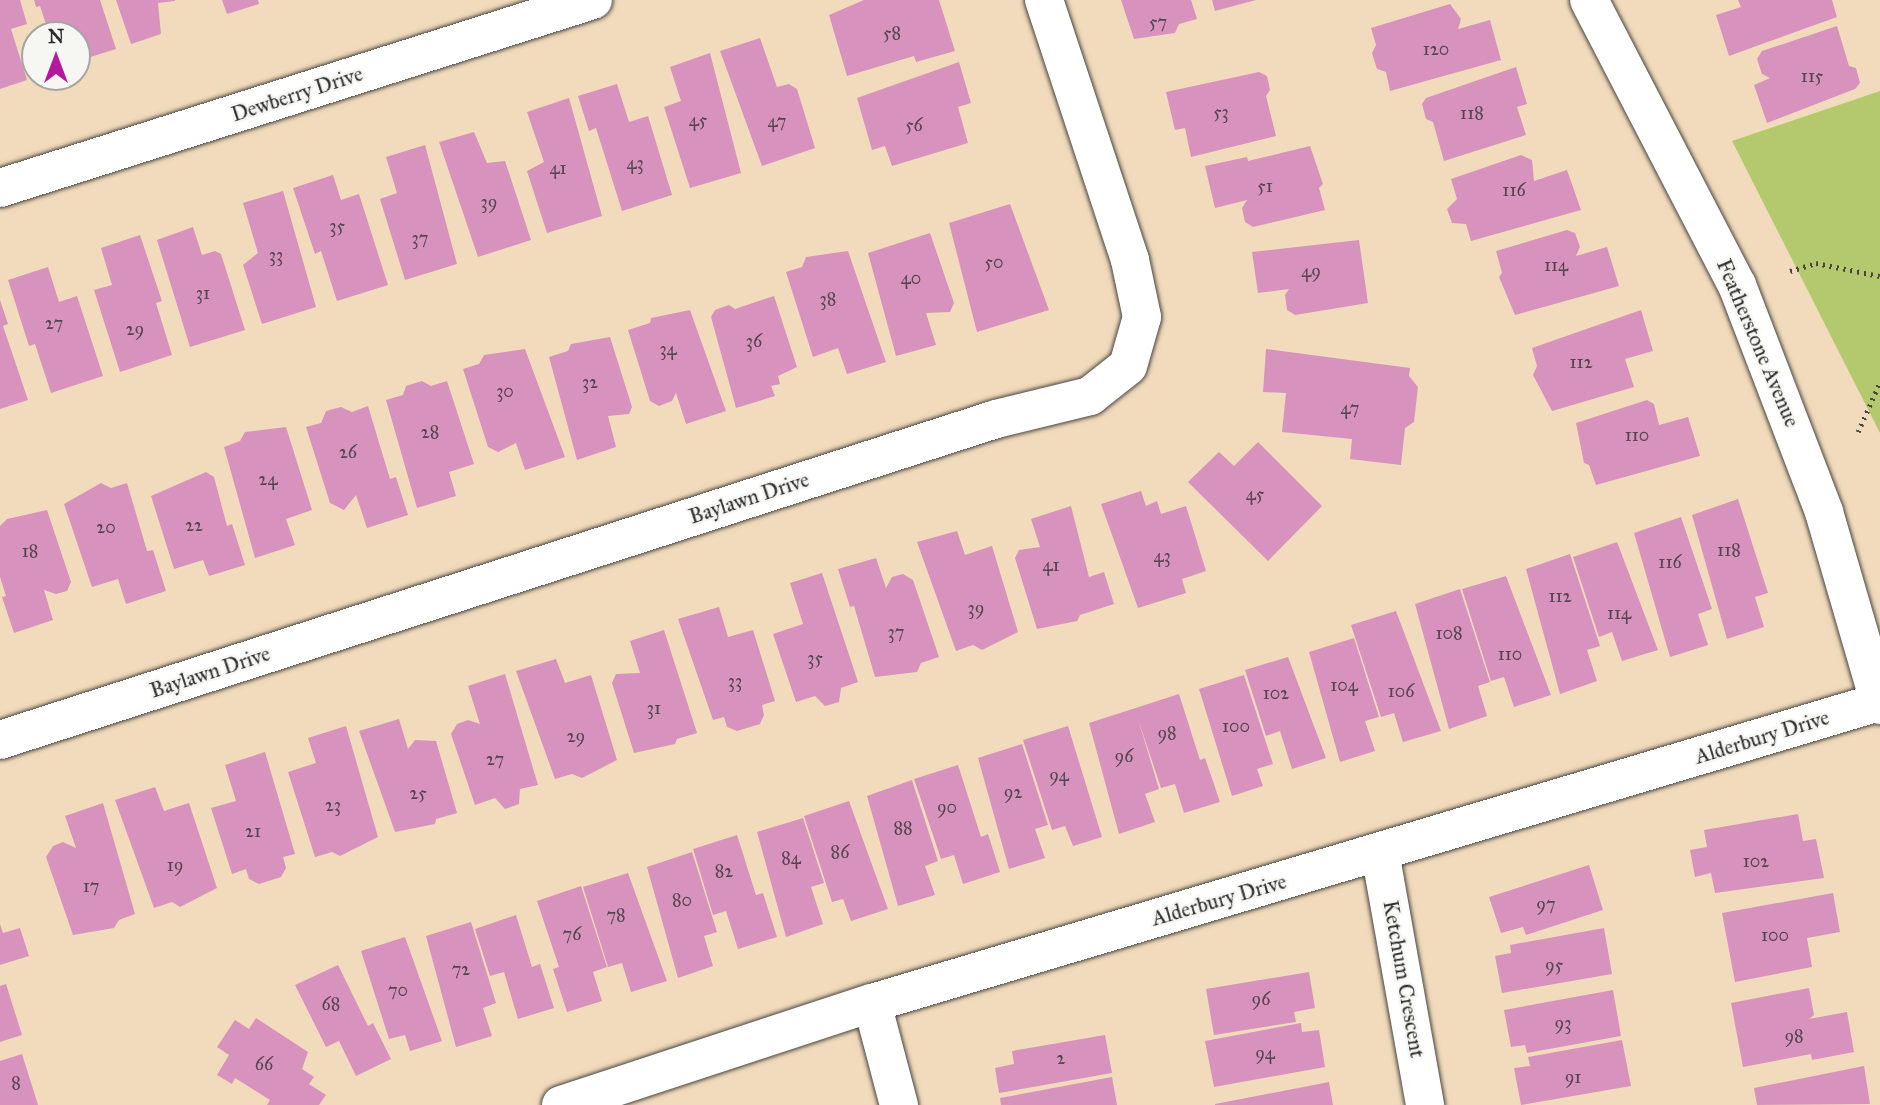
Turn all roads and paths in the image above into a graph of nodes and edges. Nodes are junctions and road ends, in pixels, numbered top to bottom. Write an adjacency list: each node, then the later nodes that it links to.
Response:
1 (593, 0): 4 (street, Dewberry Drive)
2 (1044, 0): 10 (street, Baylawn Drive)
3 (1589, 0): 9 (street, Featherstone Avenue)
4 (0, 188)
5 (1790, 271): 6 (path)
6 (1880, 276)
7 (1880, 382): 8 (path)
8 (1858, 432)
9 (1880, 703): 11 (street, Alderbury Drive)
10 (0, 740)
11 (1380, 852): 12 (street, Alderbury Drive); 15 (street, Ketchum Crescent)
12 (872, 1003): 13 (street, Alderbury Drive); 14 (street)
13 (561, 1105)
14 (899, 1105)
15 (1426, 1105)

